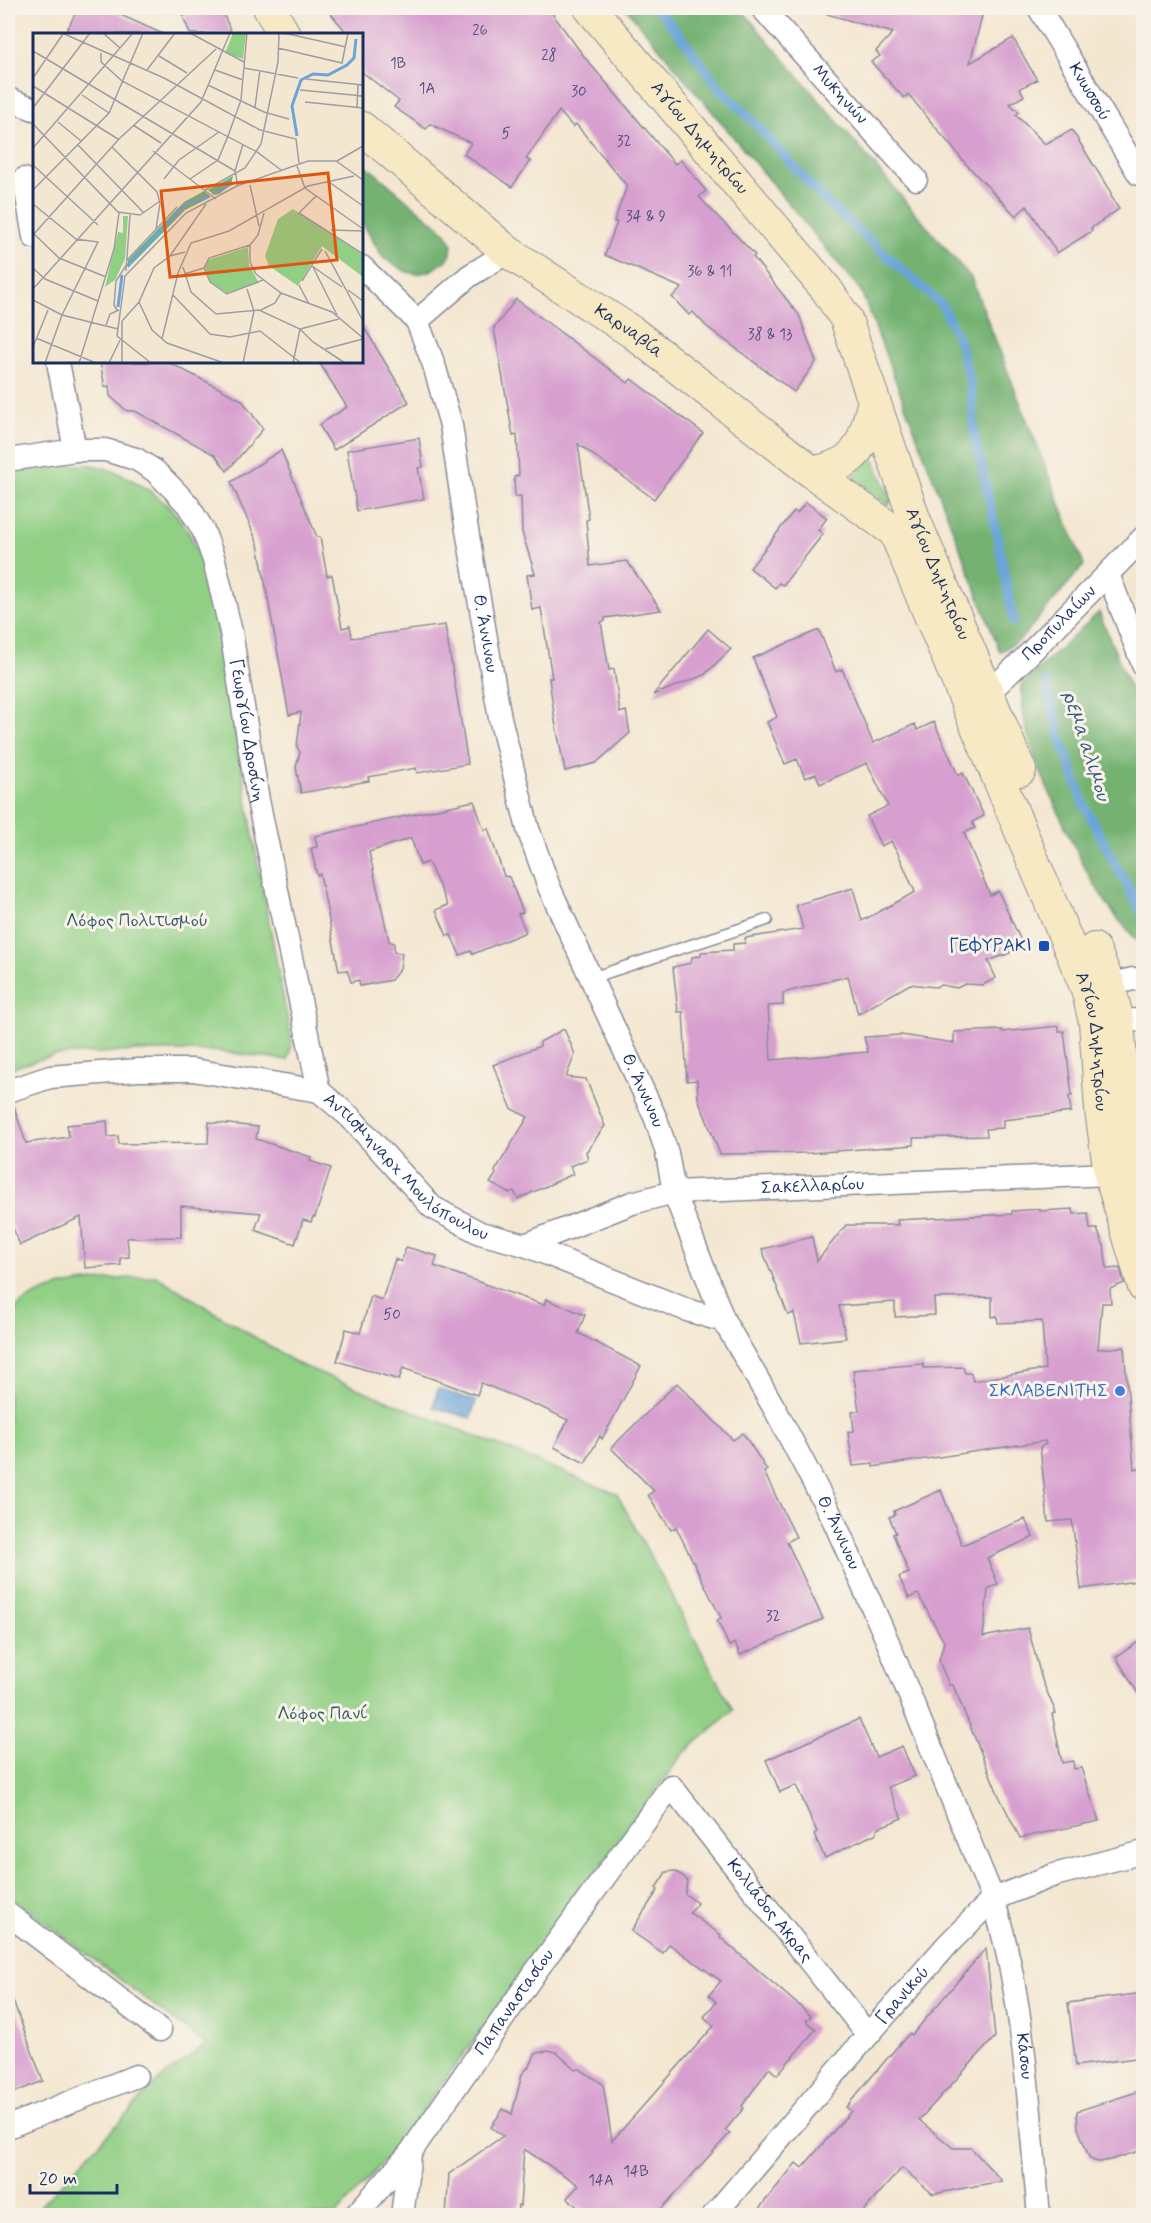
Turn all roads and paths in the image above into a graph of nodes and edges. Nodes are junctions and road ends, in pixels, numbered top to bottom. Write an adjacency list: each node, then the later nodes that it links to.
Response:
1 (590, 8): 15 (street, Αγίου Δημητρίου)
2 (762, 8): 8 (street, Μυκηνών)
3 (1040, 8): 7 (street, Κνωσσού)
4 (8, 99): 5 (street)
5 (33, 109)
6 (363, 129): 11 (street, Καρναβία)
7 (1139, 174)
8 (916, 179)
9 (22, 180): 10 (street)
10 (33, 232)
11 (508, 252): 13 (street); 18 (street, Καρναβία)
12 (363, 268): 13 (street, Θ. Άννινου)
13 (417, 321): 24 (street, Θ. Άννινου)
14 (58, 363): 16 (street)
15 (874, 401): 18 (street); 22 (street, Αγίου Δημητρίου)
16 (75, 450): 17 (street, Γεωργίου Δροσίνη); 28 (street, Γεωργίου Δροσίνη)
17 (8, 460)
18 (813, 473): 22 (street, Αγίου Δημητρίου)
19 (1143, 537): 20 (street, Προπυλαίων)
20 (1108, 574): 21 (street); 22 (street, Προπυλαίων)
21 (1143, 667)
22 (979, 699): 26 (street, Αγίου Δημητρίου)
23 (767, 920): 24 (lane)
24 (590, 979): 31 (street, Θ. Άννινου)
25 (1143, 980): 26 (street)
26 (1098, 987): 27 (street, Αγίου Δημητρίου)
27 (1118, 1021): 30 (street, Αγίου Δημητρίου); 32 (street, Αγίου Δημητρίου)
28 (319, 1090): 29 (street, Αντισμηναρχ Μουλόπουλου); 33 (street, Αντισμηναρχ Μουλόπουλου)
29 (8, 1091)
30 (1110, 1174): 31 (street, Σακελλαρίου); 34 (street, Αγίου Δημητρίου)
31 (674, 1191): 33 (street, Σακελλαρίου); 35 (street, Θ. Άννινου)
32 (1143, 1209)
33 (525, 1245): 35 (street, Αντισμηναρχ Μουλόπουλου)
34 (1143, 1287)
35 (724, 1321): 38 (street, Θ. Άννινου)
36 (671, 1786): 41 (street, Κολιάδος Ακρας); 44 (street, Παπαναστασίου)
37 (1143, 1852): 38 (street, Γρανικού)
38 (993, 1899): 41 (street, Γρανικού); 48 (street, Κάσου)
39 (8, 1914): 40 (street)
40 (160, 2030)
41 (868, 2035): 47 (street, Γρανικού)
42 (136, 2076): 43 (street)
43 (8, 2127)
44 (411, 2153): 45 (street, Παπαναστασίου); 46 (street)
45 (355, 2216)
46 (402, 2216)
47 (713, 2216)
48 (1039, 2216)

